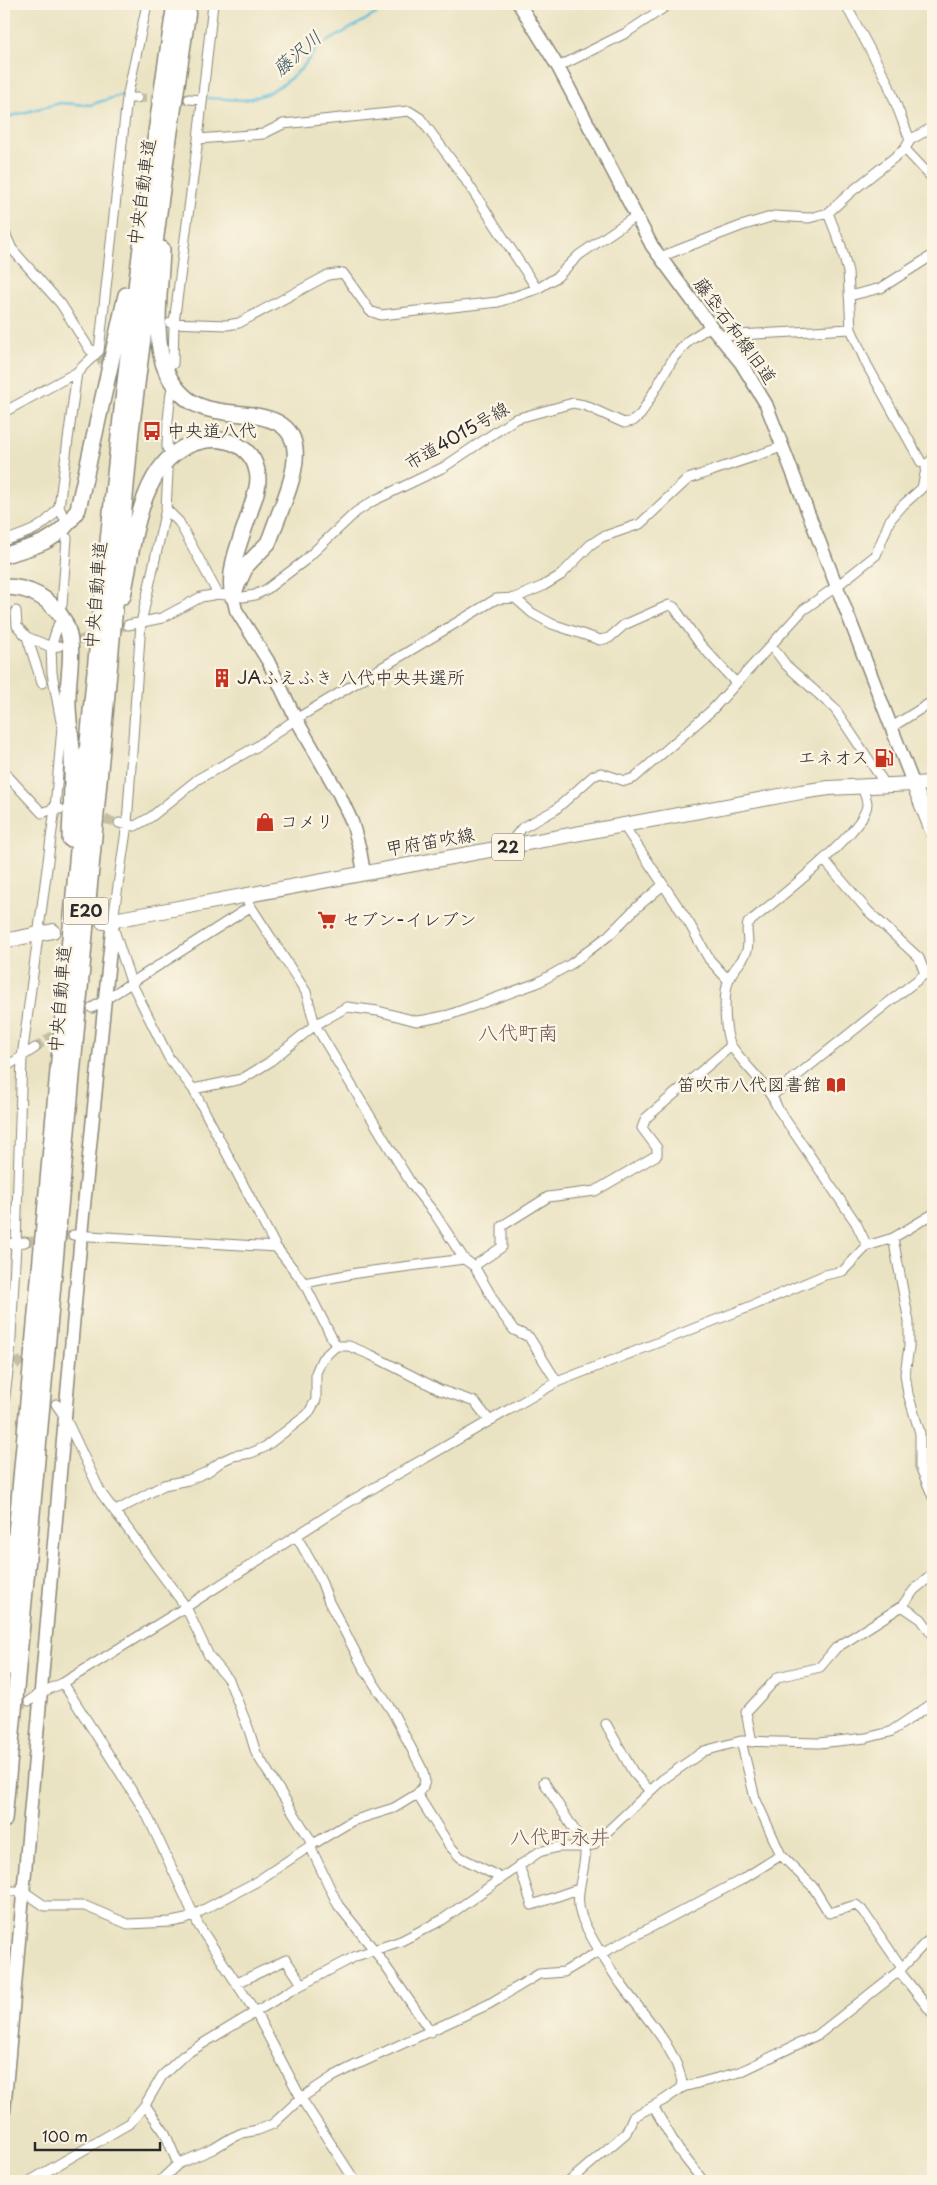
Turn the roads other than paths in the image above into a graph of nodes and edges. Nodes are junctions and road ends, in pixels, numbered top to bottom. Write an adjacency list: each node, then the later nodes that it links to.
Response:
1 (146, 4): 9 (street)
2 (175, 4): 13 (highway, 中央自動車道 / E20)
3 (189, 4): 18 (highway, 中央自動車道 / E20)
4 (212, 4): 12 (street)
5 (519, 4): 8 (street, 藤垈石和線旧道)
6 (673, 4): 8 (street)
7 (847, 4): 16 (street)
8 (558, 67): 21 (street, 藤垈石和線旧道)
9 (127, 98): 10 (street); 30 (street)
10 (137, 98)
11 (189, 99): 12 (street)
12 (202, 100): 15 (street)
13 (158, 114): 43 (highway); 79 (highway, 中央自動車道 / E20)
14 (933, 127): 16 (street)
15 (198, 139): 25 (street); 27 (street)
16 (910, 140): 17 (street)
17 (905, 150): 19 (street); 20 (street)
18 (166, 158): 46 (highway); 68 (highway, 中央自動車道 / E20)
19 (933, 179)
20 (828, 213): 24 (street); 26 (street)
21 (636, 216): 24 (street, 藤垈石和線旧道); 25 (street)
22 (4, 231): 30 (street)
23 (933, 255): 26 (street)
24 (660, 257): 29 (street, 藤垈石和線旧道)
25 (537, 289): 27 (street)
26 (849, 296): 28 (street)
27 (172, 323): 32 (street)
28 (851, 329): 29 (street); 38 (street)
29 (715, 331): 36 (street, 藤垈石和線旧道); 46 (street, 市道4015号線)
30 (99, 351): 33 (street)
31 (96, 361): 33 (street)
32 (174, 364)
33 (77, 372): 35 (street); 42 (street)
34 (171, 392): 37 (street)
35 (4, 412)
36 (782, 447): 44 (street, 藤垈石和線旧道); 47 (street)
37 (167, 448)
38 (930, 462): 44 (street)
39 (168, 472): 40 (street)
40 (166, 509): 46 (street); 50 (street)
41 (67, 538): 48 (street)
42 (4, 541)
43 (4, 555)
44 (837, 586): 54 (street); 60 (street, 藤垈石和線旧道)
45 (4, 588): 79 (highway)
46 (225, 595): 50 (street, 市道4015号線); 59 (street); 68 (highway)
47 (515, 598): 57 (street); 59 (street)
48 (62, 605)
49 (16, 611): 53 (street)
50 (141, 623): 52 (street, 市道4015号線); 67 (street)
51 (58, 625): 55 (street)
52 (128, 625)
53 (27, 637): 55 (street); 56 (street)
54 (772, 645): 57 (street); 64 (street)
55 (55, 646): 66 (street)
56 (42, 683)
57 (736, 683): 71 (street)
58 (933, 701): 60 (street)
59 (296, 719): 67 (street); 73 (street)
60 (892, 726): 62 (street, 藤垈石和線旧道)
61 (4, 772): 66 (street)
62 (913, 783): 63 (main road, 甲府笛吹線); 64 (main road, 甲府笛吹線 / 22); 70 (main road)
63 (933, 783)
64 (885, 784): 65 (main road, 甲府笛吹線 / 22)
65 (862, 786): 69 (main road, 甲府笛吹線 / 22); 72 (street)
66 (58, 809): 77 (street)
67 (123, 823): 76 (street)
68 (94, 825): 128 (highway, 中央自動車道 / E20)
69 (624, 826): 71 (main road, 甲府笛吹線 / 22); 74 (street)
70 (933, 833)
71 (507, 847): 73 (main road, 甲府笛吹線 / 22)
72 (825, 861): 80 (street); 81 (street)
73 (364, 873): 75 (main road, 甲府笛吹線 / 22)
74 (663, 885): 81 (street); 85 (street)
75 (247, 902): 76 (main road, 甲府笛吹線 / 22); 82 (street); 85 (street)
76 (110, 923): 82 (street); 83 (street)
77 (46, 933): 78 (main road); 88 (street)
78 (4, 940)
79 (67, 963): 117 (highway, 中央自動車道 / E20)
80 (929, 972): 91 (street)
81 (728, 980): 86 (street)
82 (131, 982): 83 (street); 90 (street)
83 (105, 999): 84 (street); 93 (street)
84 (92, 1008)
85 (315, 1025): 90 (street); 99 (street)
86 (731, 1046): 91 (street); 100 (street)
87 (35, 1048): 88 (street)
88 (22, 1057): 89 (street); 95 (street)
89 (4, 1068)
90 (193, 1089): 98 (street)
91 (772, 1094): 97 (street)
92 (933, 1214): 94 (street)
93 (77, 1235): 98 (street); 108 (street)
94 (893, 1238): 97 (street); 110 (street)
95 (21, 1243): 96 (street); 104 (street)
96 (4, 1244)
97 (867, 1246): 105 (street)
98 (276, 1247): 101 (street)
99 (464, 1259): 100 (street); 101 (street)
100 (474, 1266): 105 (street)
101 (304, 1283): 103 (street)
102 (4, 1342): 104 (street)
103 (336, 1346): 109 (street); 111 (street)
104 (10, 1357): 106 (street)
105 (556, 1382): 109 (street)
106 (4, 1403)
107 (56, 1404): 108 (street)
108 (65, 1417): 111 (street); 119 (street)
109 (489, 1420): 112 (street)
110 (933, 1497)
111 (116, 1511): 115 (street)
112 (297, 1537): 115 (street); 127 (street)
113 (933, 1574): 114 (street)
114 (902, 1606): 116 (street); 124 (street)
115 (186, 1607): 118 (street); 129 (street)
116 (933, 1635)
117 (4, 1669)
118 (63, 1683): 119 (street); 137 (street)
119 (40, 1693): 120 (street); 136 (street)
120 (29, 1701)
121 (933, 1703): 124 (street)
122 (606, 1724): 126 (street)
123 (740, 1741): 124 (street); 126 (street); 131 (street)
124 (752, 1742)
125 (544, 1782): 130 (street)
126 (650, 1791): 130 (street)
127 (417, 1794): 129 (street); 133 (street)
128 (4, 1820)
129 (311, 1845): 137 (street); 139 (street)
130 (585, 1847): 132 (street); 134 (street)
131 (781, 1855): 140 (street); 141 (street)
132 (519, 1865): 133 (street); 134 (street)
133 (501, 1878): 139 (street)
134 (578, 1889): 140 (street)
135 (10, 1891): 136 (street)
136 (23, 1892): 137 (street); 147 (street)
137 (194, 1914): 142 (street)
138 (933, 1938): 141 (street)
139 (375, 1950): 143 (street); 146 (street)
140 (602, 1952): 146 (street); 148 (street)
141 (900, 1970): 145 (street); 148 (street)
142 (236, 1983): 143 (street); 144 (street)
143 (302, 1984): 144 (street)
144 (256, 2013): 149 (street); 150 (street)
145 (933, 2014)
146 (431, 2032): 149 (street)
147 (6, 2056): 152 (street)
148 (683, 2087): 151 (street)
149 (301, 2098): 153 (street); 156 (street)
150 (145, 2105): 153 (street); 154 (street)
151 (653, 2106): 157 (street); 158 (street)
152 (4, 2111)
153 (178, 2164): 155 (street)
154 (30, 2181)
155 (160, 2181)
156 (355, 2181)
157 (570, 2181)
158 (703, 2181)

